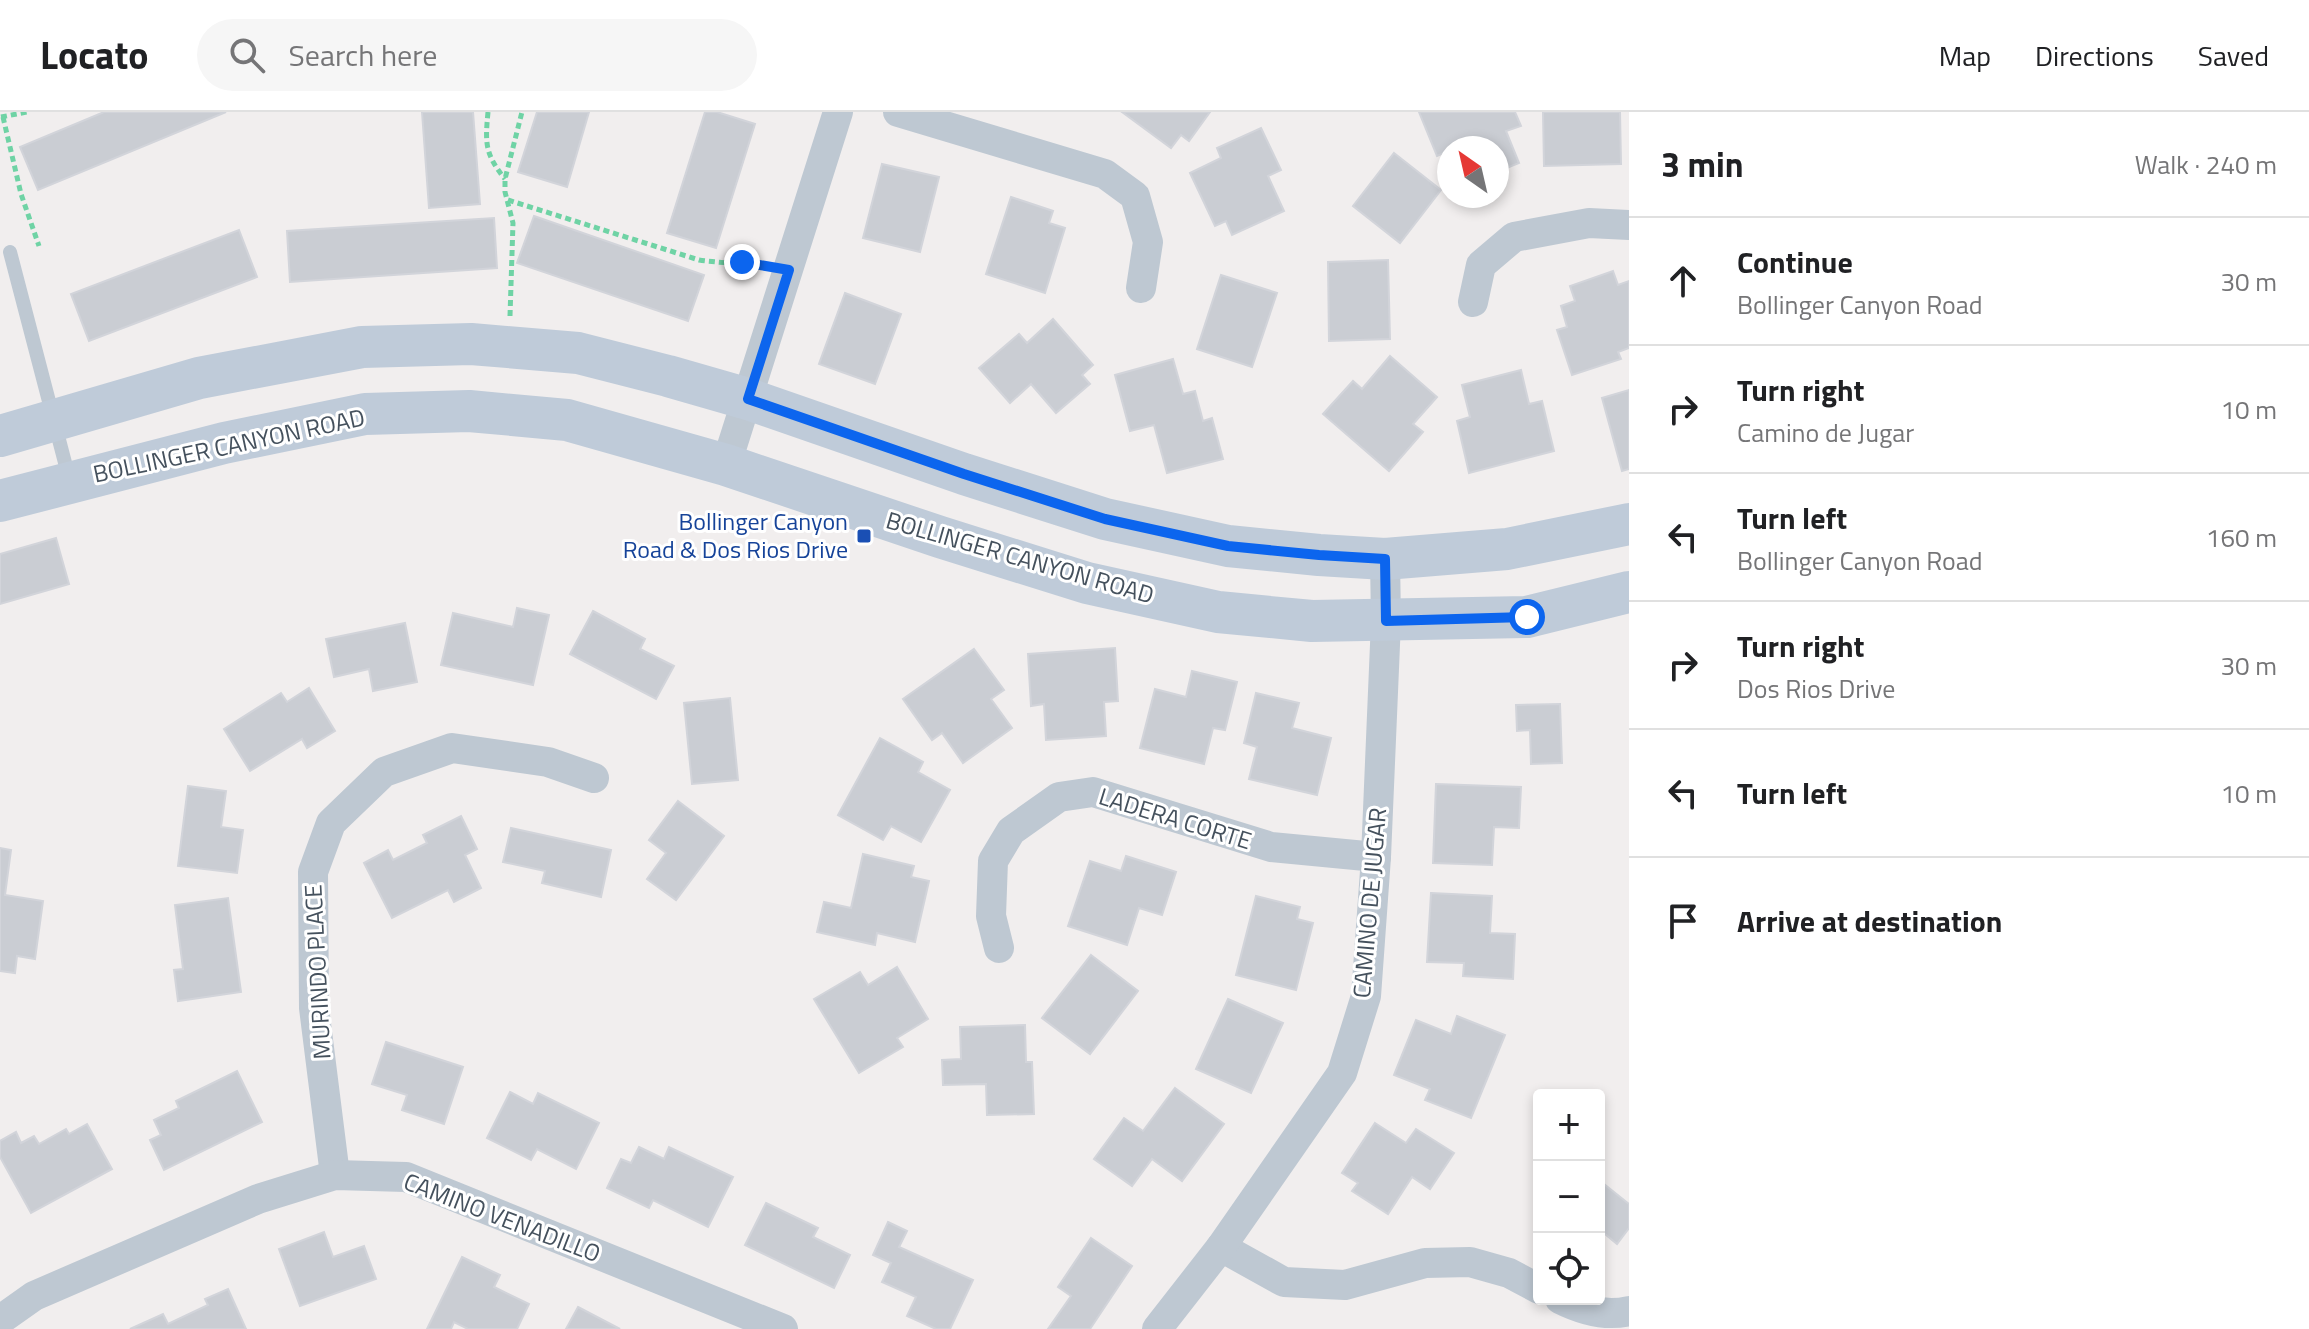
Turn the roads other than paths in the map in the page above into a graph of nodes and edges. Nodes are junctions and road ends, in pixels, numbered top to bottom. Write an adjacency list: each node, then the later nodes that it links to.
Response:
1 (838, 112): 7 (street)
2 (898, 112): 5 (street)
3 (1629, 225): 6 (street)
4 (10, 252): 8 (lane)
5 (1141, 288)
6 (1473, 302)
7 (748, 399): 8 (main road); 10 (street); 14 (main road)
8 (54, 422): 9 (main road); 11 (lane)
9 (0, 436)
10 (726, 465): 11 (main road, BOLLINGER CANYON ROAD); 16 (main road, BOLLINGER CANYON ROAD)
11 (70, 482): 12 (main road, BOLLINGER CANYON ROAD)
12 (0, 501)
13 (1629, 524): 14 (main road)
14 (1385, 559): 16 (street, CAMINO DE JUGAR)
15 (1629, 592): 16 (main road, BOLLINGER CANYON ROAD)
16 (1386, 621): 18 (street, CAMINO DE JUGAR)
17 (594, 778): 20 (street, MURINDO PLACE)
18 (1376, 857): 19 (street, LADERA CORTE); 21 (street, CAMINO DE JUGAR)
19 (999, 948)
20 (335, 1175): 25 (street, CAMINO VENADILLO); 26 (street, CAMINO VENADILLO)
21 (1221, 1247): 22 (street); 27 (street, CAMINO DE JUGAR)
22 (1533, 1286)
23 (1572, 1305): 24 (street)
24 (1629, 1311)
25 (0, 1320)
26 (783, 1329)
27 (1157, 1329)

